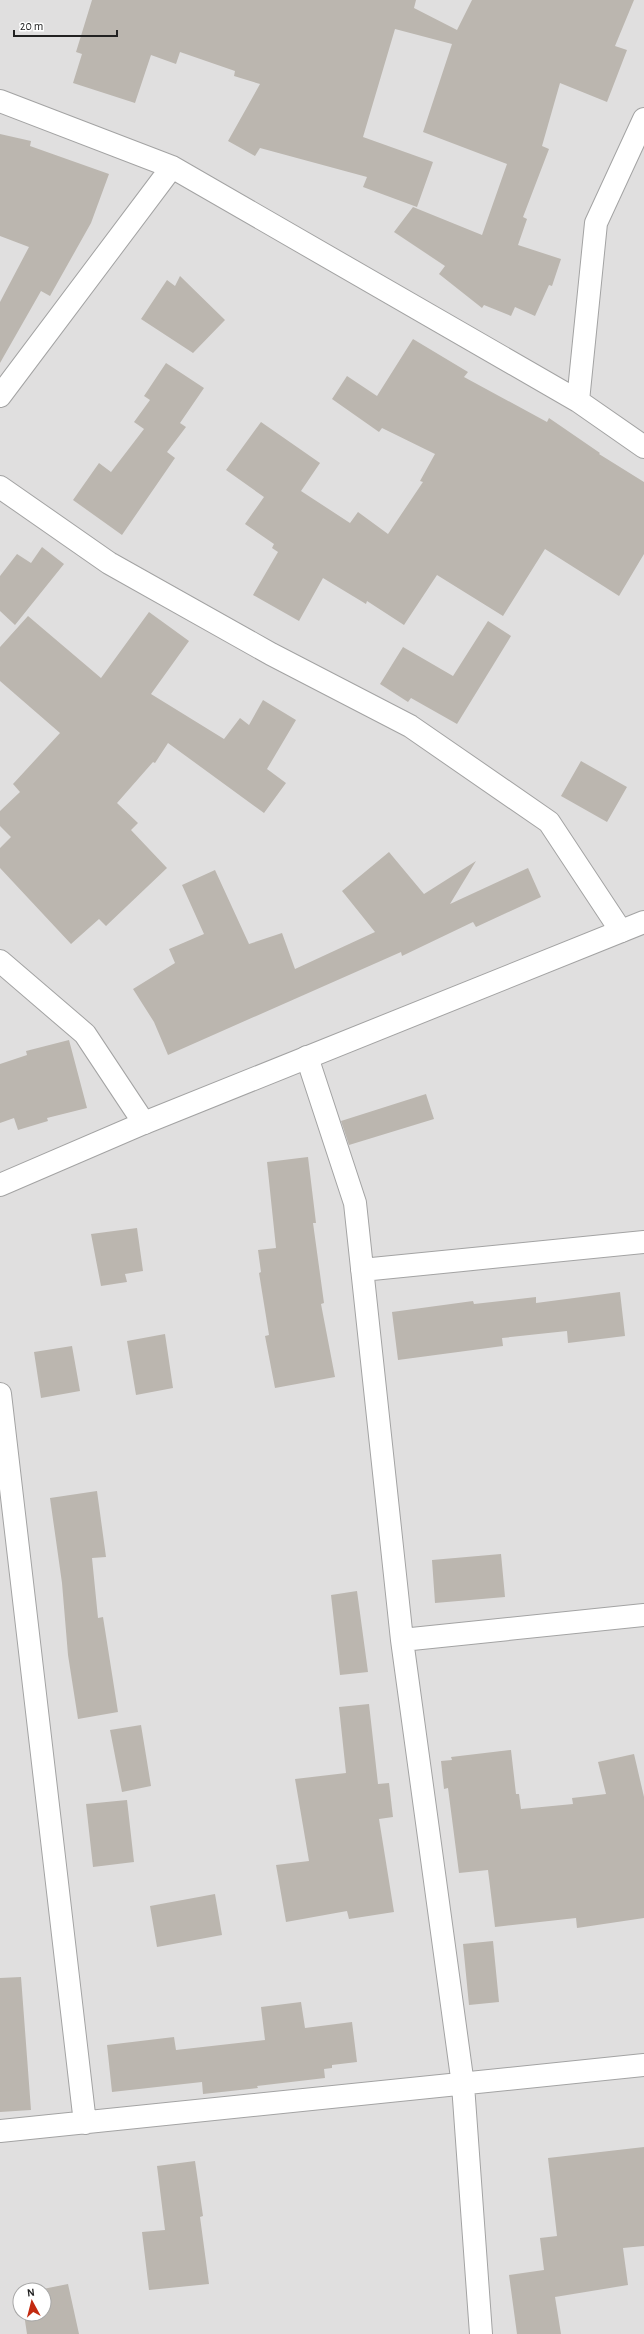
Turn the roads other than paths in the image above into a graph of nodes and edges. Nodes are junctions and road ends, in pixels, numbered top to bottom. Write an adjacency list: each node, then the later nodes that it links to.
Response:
1 (0, 101): 3 (street)
2 (644, 119): 5 (street)
3 (172, 167): 4 (street); 5 (street)
4 (0, 396)
5 (578, 401): 6 (street)
6 (644, 447)
7 (0, 487): 9 (street)
8 (644, 922): 9 (street)
9 (621, 931): 11 (street)
10 (0, 961): 12 (street)
11 (307, 1058): 12 (street); 15 (street)
12 (144, 1123): 13 (street)
13 (0, 1185)
14 (644, 1242): 15 (street)
15 (362, 1270): 18 (street)
16 (0, 1394): 21 (street)
17 (644, 1615): 18 (street)
18 (402, 1640): 20 (street)
19 (644, 2065): 20 (street)
20 (463, 2085): 21 (street); 23 (street)
21 (85, 2123): 22 (street)
22 (0, 2131)
23 (481, 2334)

